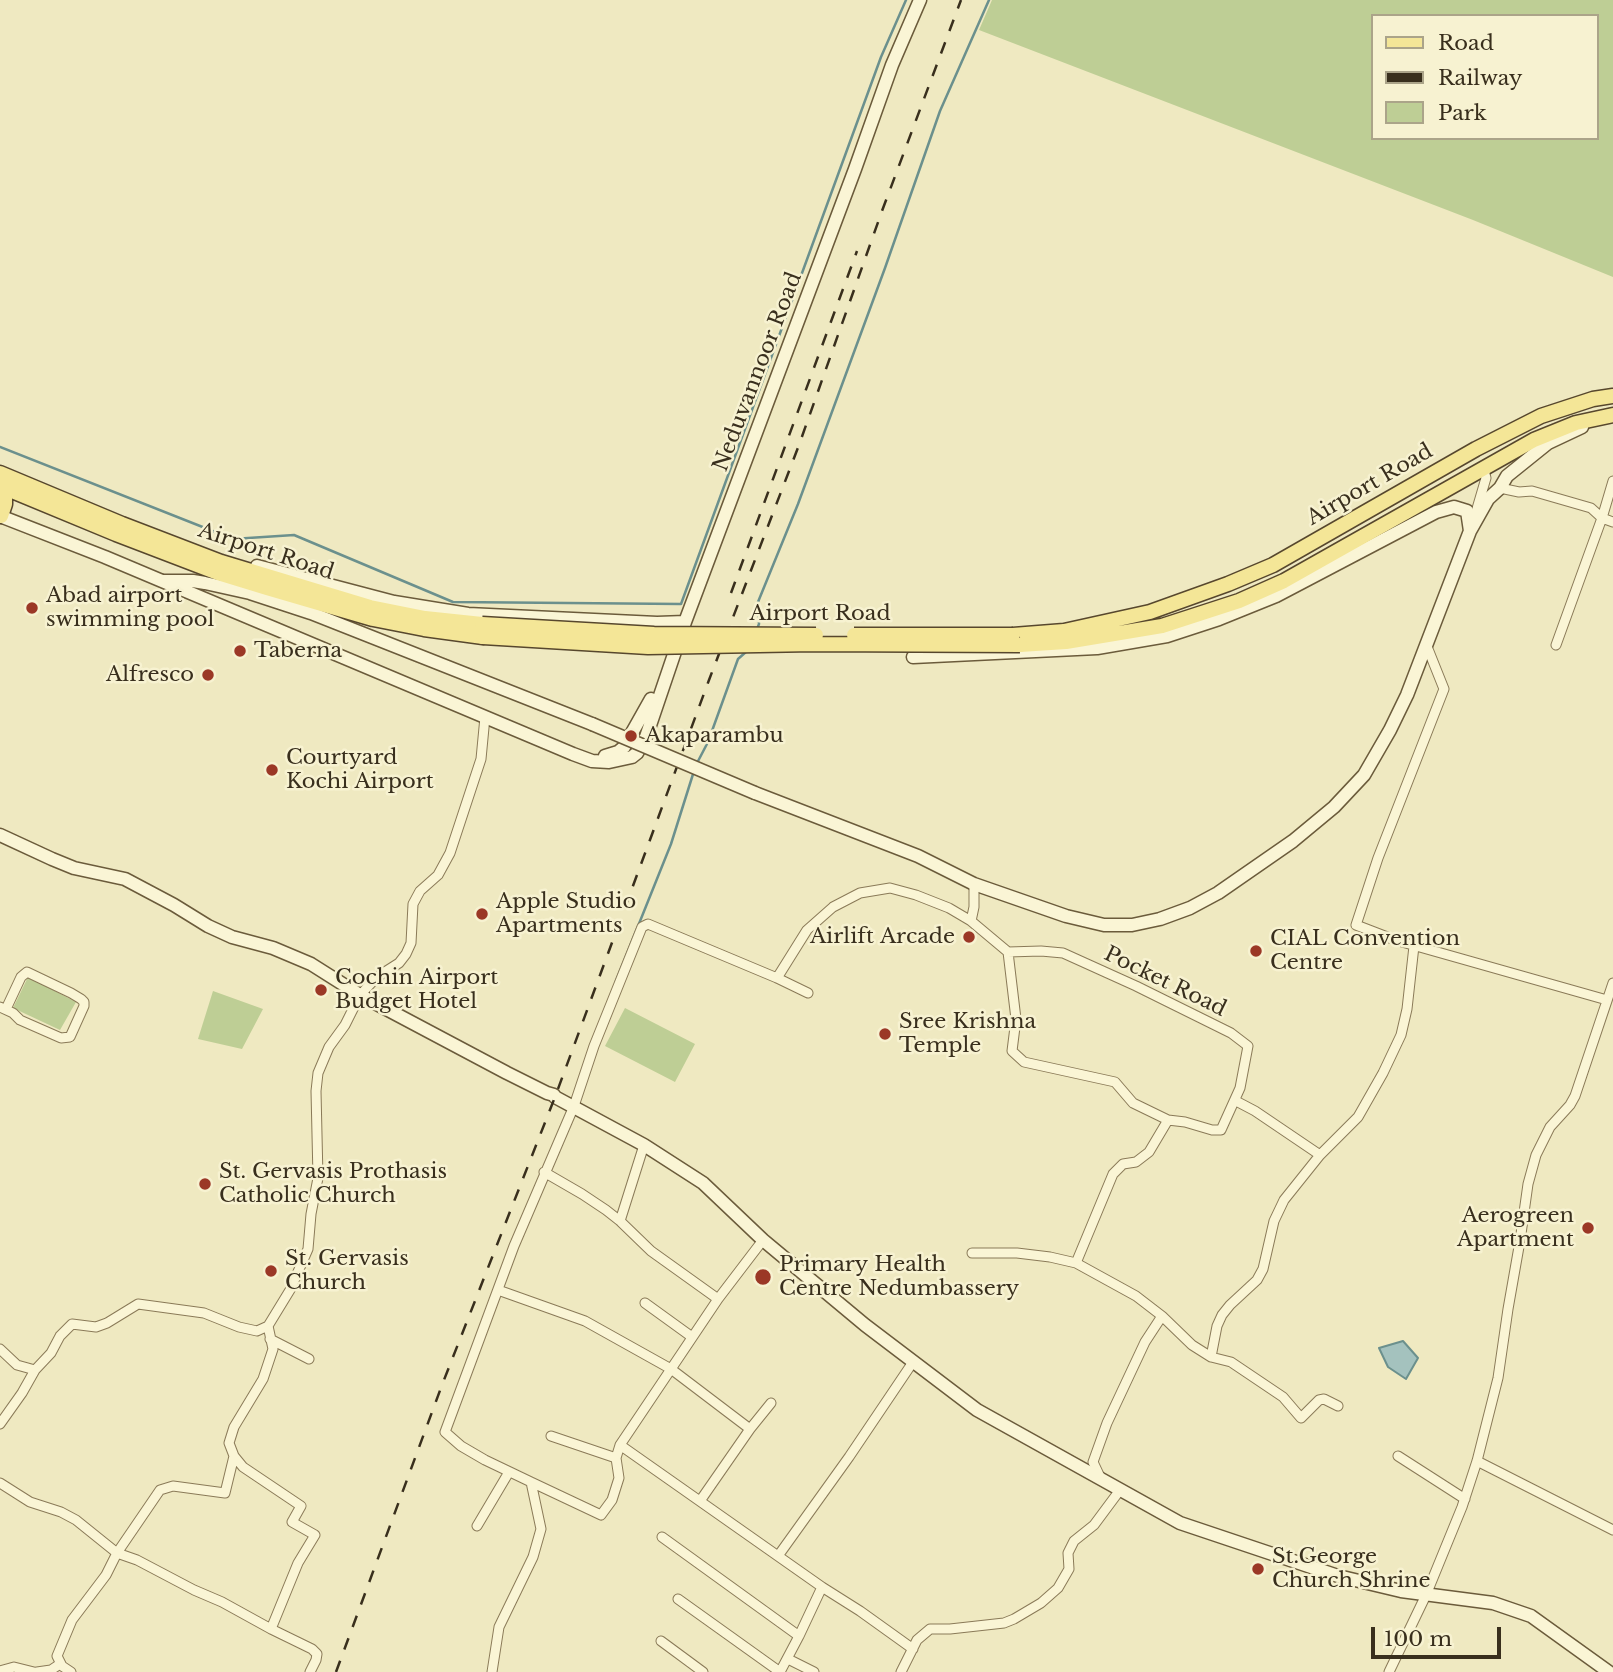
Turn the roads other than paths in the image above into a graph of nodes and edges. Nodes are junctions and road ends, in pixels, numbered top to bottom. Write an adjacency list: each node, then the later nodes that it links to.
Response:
1 (920, 0): 20 (street, Neduvannoor Road)
2 (1613, 396): 3 (main road, Airport Road)
3 (1561, 409): 5 (street); 21 (main road, Airport Road)
4 (1609, 416): 5 (main road, Airport Road); 6 (street)
5 (1565, 427): 6 (street); 7 (main road, Airport Road)
6 (1548, 443): 11 (street)
7 (1481, 469): 15 (street); 21 (main road, Airport Road)
8 (0, 473): 16 (main road, Airport Road)
9 (1613, 481): 13 (street)
10 (0, 487): 12 (main road); 18 (main road, Airport Road)
11 (1500, 488): 13 (street); 15 (street)
12 (0, 516): 17 (street)
13 (1602, 518): 14 (street); 23 (street)
14 (1613, 522)
15 (1470, 531): 22 (street); 24 (street)
16 (191, 551): 18 (main road, Airport Road); 19 (street)
17 (160, 582): 26 (street); 29 (street, bridge)
18 (270, 583): 21 (main road, Airport Road, bridge)
19 (670, 622): 20 (street); 25 (street)
20 (685, 622): 25 (street, Neduvannoor Road)
21 (1017, 640)
22 (1426, 645): 29 (street); 31 (street)
23 (1556, 645)
24 (914, 657)
25 (651, 709): 27 (street); 27 (street, Neduvannoor Road)
26 (485, 717): 27 (street); 36 (street)
27 (592, 761)
28 (1, 836): 36 (street)
29 (974, 884): 30 (street)
30 (971, 921): 32 (street); 33 (street)
31 (1414, 946): 37 (street); 43 (street)
32 (1008, 952): 39 (street, Pocket Road); 41 (street)
33 (777, 978): 35 (street); 40 (street)
34 (1613, 983): 37 (street)
35 (808, 993)
36 (360, 995): 40 (street); 53 (street)
37 (1607, 1000): 72 (street)
38 (3, 1008): 38 (street)
39 (1236, 1101): 41 (street, Pocket Road); 43 (street)
40 (574, 1106): 42 (street); 44 (street)
41 (1168, 1120): 48 (street)
42 (644, 1145): 45 (street); 46 (street)
43 (1320, 1155): 58 (street)
44 (544, 1172): 45 (street); 49 (street)
45 (620, 1221): 50 (street)
46 (763, 1240): 50 (street); 60 (street)
47 (972, 1253): 48 (street)
48 (1076, 1263): 52 (street)
49 (498, 1290): 61 (street); 73 (street)
50 (718, 1299): 55 (street)
51 (645, 1303): 55 (street)
52 (1162, 1316): 58 (street); 74 (street)
53 (268, 1326): 54 (street); 56 (street)
54 (257, 1331): 56 (street); 62 (street)
55 (692, 1337): 61 (street)
56 (271, 1340): 59 (street); 69 (street)
57 (0, 1349): 62 (street)
58 (1211, 1357): 64 (street)
59 (309, 1359)
60 (913, 1362): 74 (street); 84 (street)
61 (671, 1369): 66 (street); 68 (street)
62 (35, 1370): 65 (street)
63 (771, 1403): 66 (street)
64 (1338, 1406)
65 (0, 1424)
66 (750, 1429): 79 (street)
67 (551, 1436): 71 (street)
68 (620, 1445): 71 (street); 79 (street)
69 (234, 1456): 83 (street); 88 (street)
70 (1398, 1456): 78 (street)
71 (616, 1458): 75 (street)
72 (1477, 1461): 78 (street); 81 (street)
73 (509, 1472): 75 (street); 80 (street)
74 (1101, 1479): 77 (street)
75 (531, 1482): 99 (street)
76 (0, 1483): 83 (street)
77 (1120, 1490): 86 (street); 91 (street)
78 (1465, 1499): 86 (street)
79 (700, 1501): 84 (street)
80 (477, 1526)
81 (1613, 1530)
82 (662, 1537): 89 (street)
83 (117, 1553): 88 (street); 93 (street)
84 (778, 1556): 85 (street)
85 (821, 1587): 89 (street); 91 (street)
86 (1426, 1595): 94 (street); 103 (street)
87 (678, 1599): 92 (street)
88 (271, 1629): 98 (street)
89 (799, 1636): 92 (street)
90 (661, 1641): 100 (street)
91 (913, 1648): 102 (street)
92 (788, 1659): 101 (street)
93 (60, 1664): 96 (street); 97 (street)
94 (1603, 1670)
95 (0, 1671): 96 (street)
96 (35, 1672)
97 (71, 1672)
98 (310, 1672)
99 (492, 1672)
100 (703, 1672)
101 (814, 1672)
102 (901, 1672)
103 (1389, 1672)

